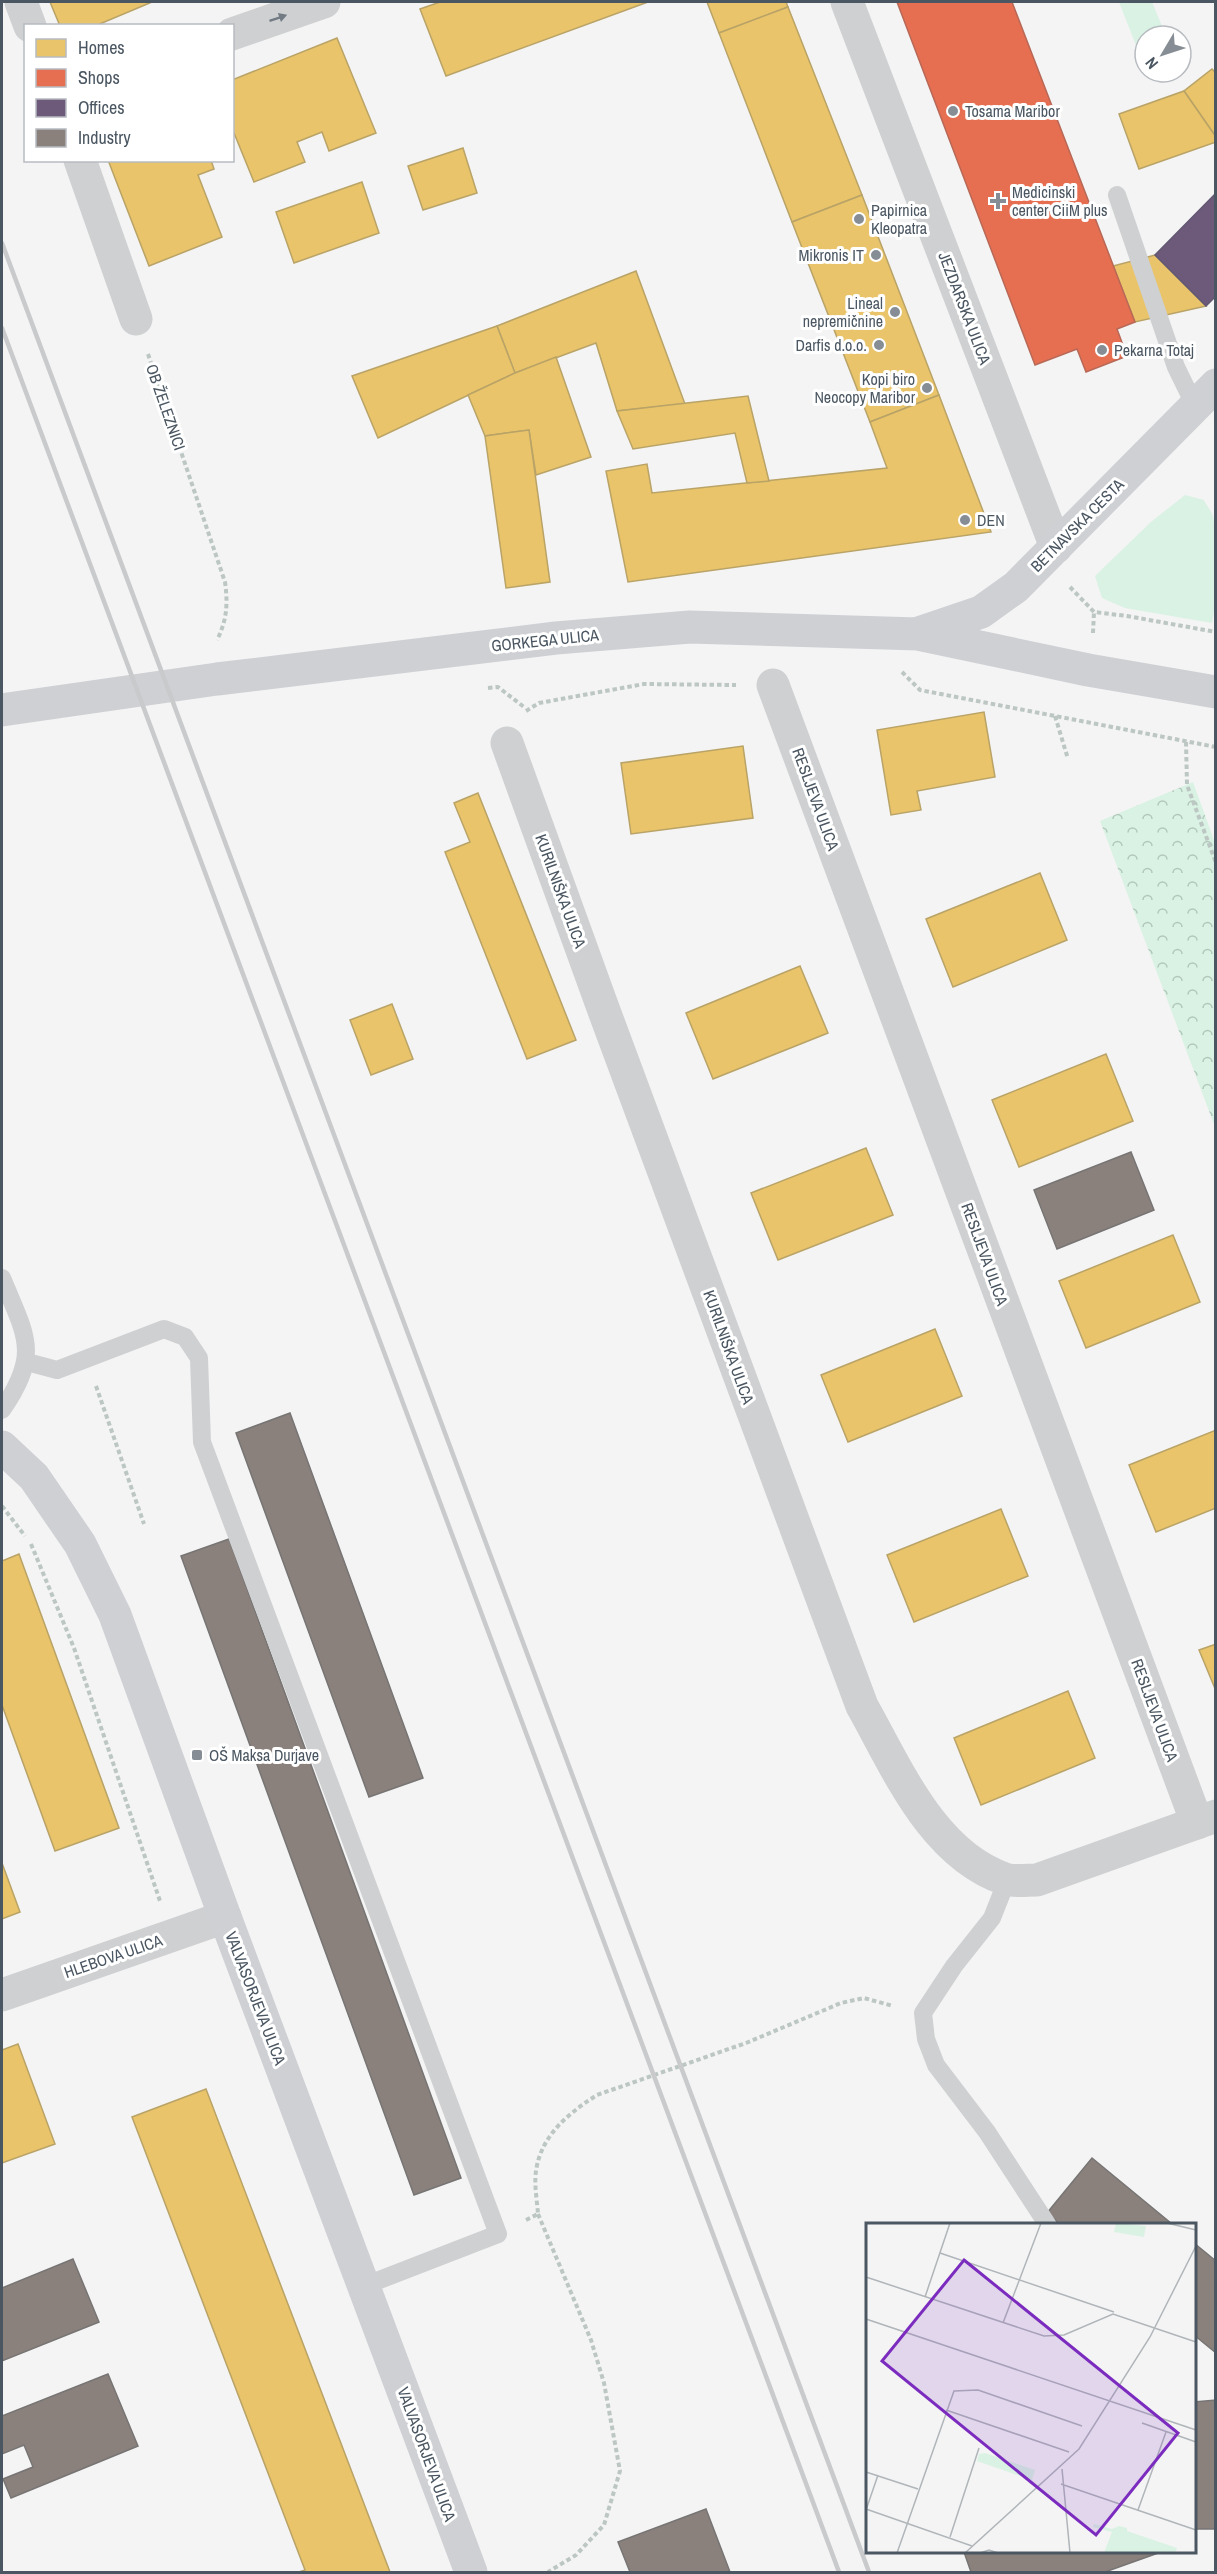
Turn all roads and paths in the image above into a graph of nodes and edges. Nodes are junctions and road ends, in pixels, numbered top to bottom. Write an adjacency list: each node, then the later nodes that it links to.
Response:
1 (21, 2): 4 (street)
2 (324, 2): 5 (street, one-way to 2)
3 (847, 2): 10 (street, JEZDARSKA ULICA)
4 (29, 24)
5 (234, 33)
6 (81, 162): 8 (street)
7 (1117, 195): 9 (lane)
8 (136, 319): 14 (path, OB ŽELEZNICI)
9 (1205, 396): 10 (street, BETNAVSKA CESTA)
10 (1056, 547): 13 (street, BETNAVSKA CESTA)
11 (1072, 589): 12 (path)
12 (1215, 632)
13 (918, 634): 18 (street, GORKEGA ULICA); 19 (street, GORKEGA ULICA)
14 (214, 648)
15 (773, 686): 20 (path); 34 (street, RESLJEVA ULICA)
16 (498, 687): 20 (path)
17 (920, 690): 21 (path)
18 (1215, 692)
19 (2, 710)
20 (527, 710): 23 (path)
21 (1055, 716): 22 (path); 25 (path)
22 (1186, 742): 24 (path); 26 (path)
23 (507, 743): 35 (street, KURILNIŠKA ULICA)
24 (1215, 747)
25 (1068, 759)
26 (1215, 863)
27 (2, 1278): 28 (lane)
28 (27, 1362): 30 (lane); 42 (lane)
29 (86, 1387): 33 (path)
30 (2, 1410)
31 (2, 1447): 37 (street, VALVASORJEVA ULICA)
32 (2, 1506): 36 (path)
33 (144, 1524)
34 (1206, 1820): 35 (street)
35 (1022, 1880): 39 (lane)
36 (162, 1909)
37 (225, 1917): 38 (street, HLEBOVA ULICA); 43 (street, VALVASORJEVA ULICA)
38 (2, 1995)
39 (923, 2013): 40 (path); 41 (lane)
40 (538, 2214): 42 (path); 45 (path)
41 (1046, 2223)
42 (498, 2234): 43 (lane)
43 (364, 2286): 44 (street, VALVASORJEVA ULICA)
44 (471, 2572)
45 (548, 2572)

